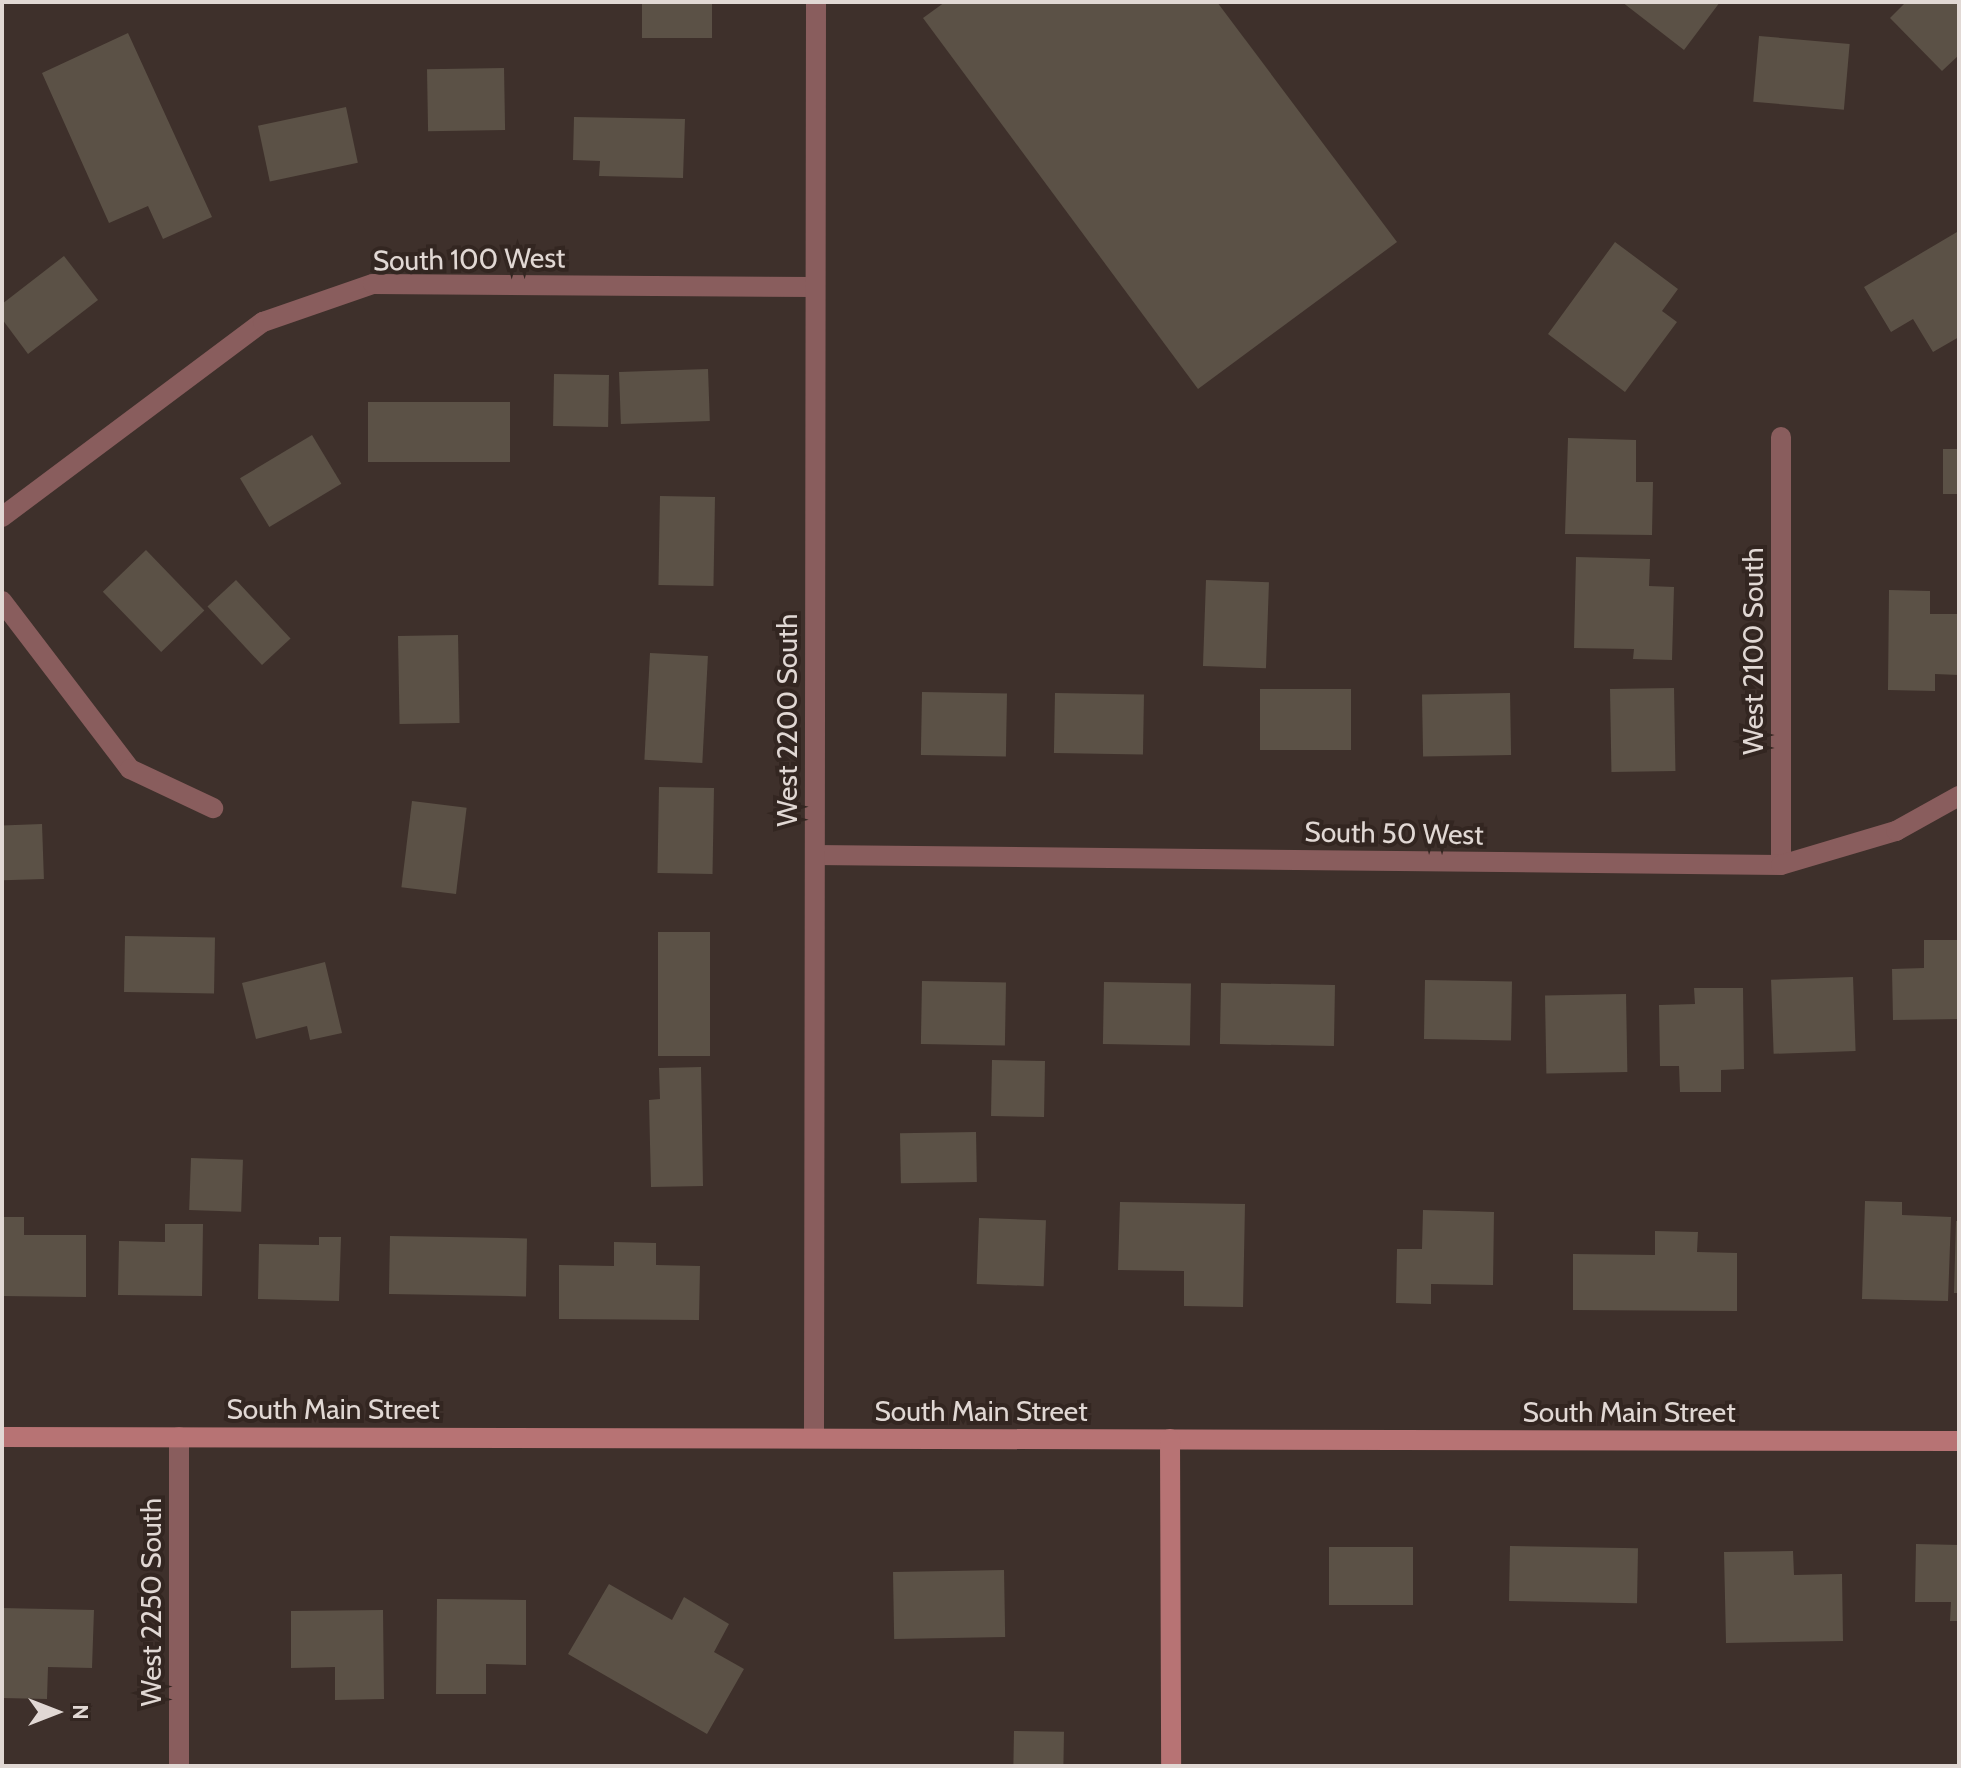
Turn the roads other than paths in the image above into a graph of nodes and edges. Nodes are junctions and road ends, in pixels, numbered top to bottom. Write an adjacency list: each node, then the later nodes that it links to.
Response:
1 (816, 2): 2 (street, West 2200 South)
2 (814, 287): 4 (street, South 100 West); 8 (street, West 2200 South)
3 (1781, 437): 9 (street, West 2100 South)
4 (2, 517)
5 (2, 601): 7 (street)
6 (1959, 796): 9 (street, South 50 West)
7 (213, 808)
8 (815, 855): 9 (street, South 50 West); 12 (street, West 2200 South)
9 (1781, 865)
10 (2, 1437): 11 (street, South Main Street)
11 (179, 1437): 12 (street, South Main Street); 15 (street, West 2250 South)
12 (814, 1438): 13 (street, South Main Street)
13 (1170, 1439): 14 (street, South Main Street); 16 (street)
14 (1959, 1441)
15 (179, 1766)
16 (1171, 1766)

